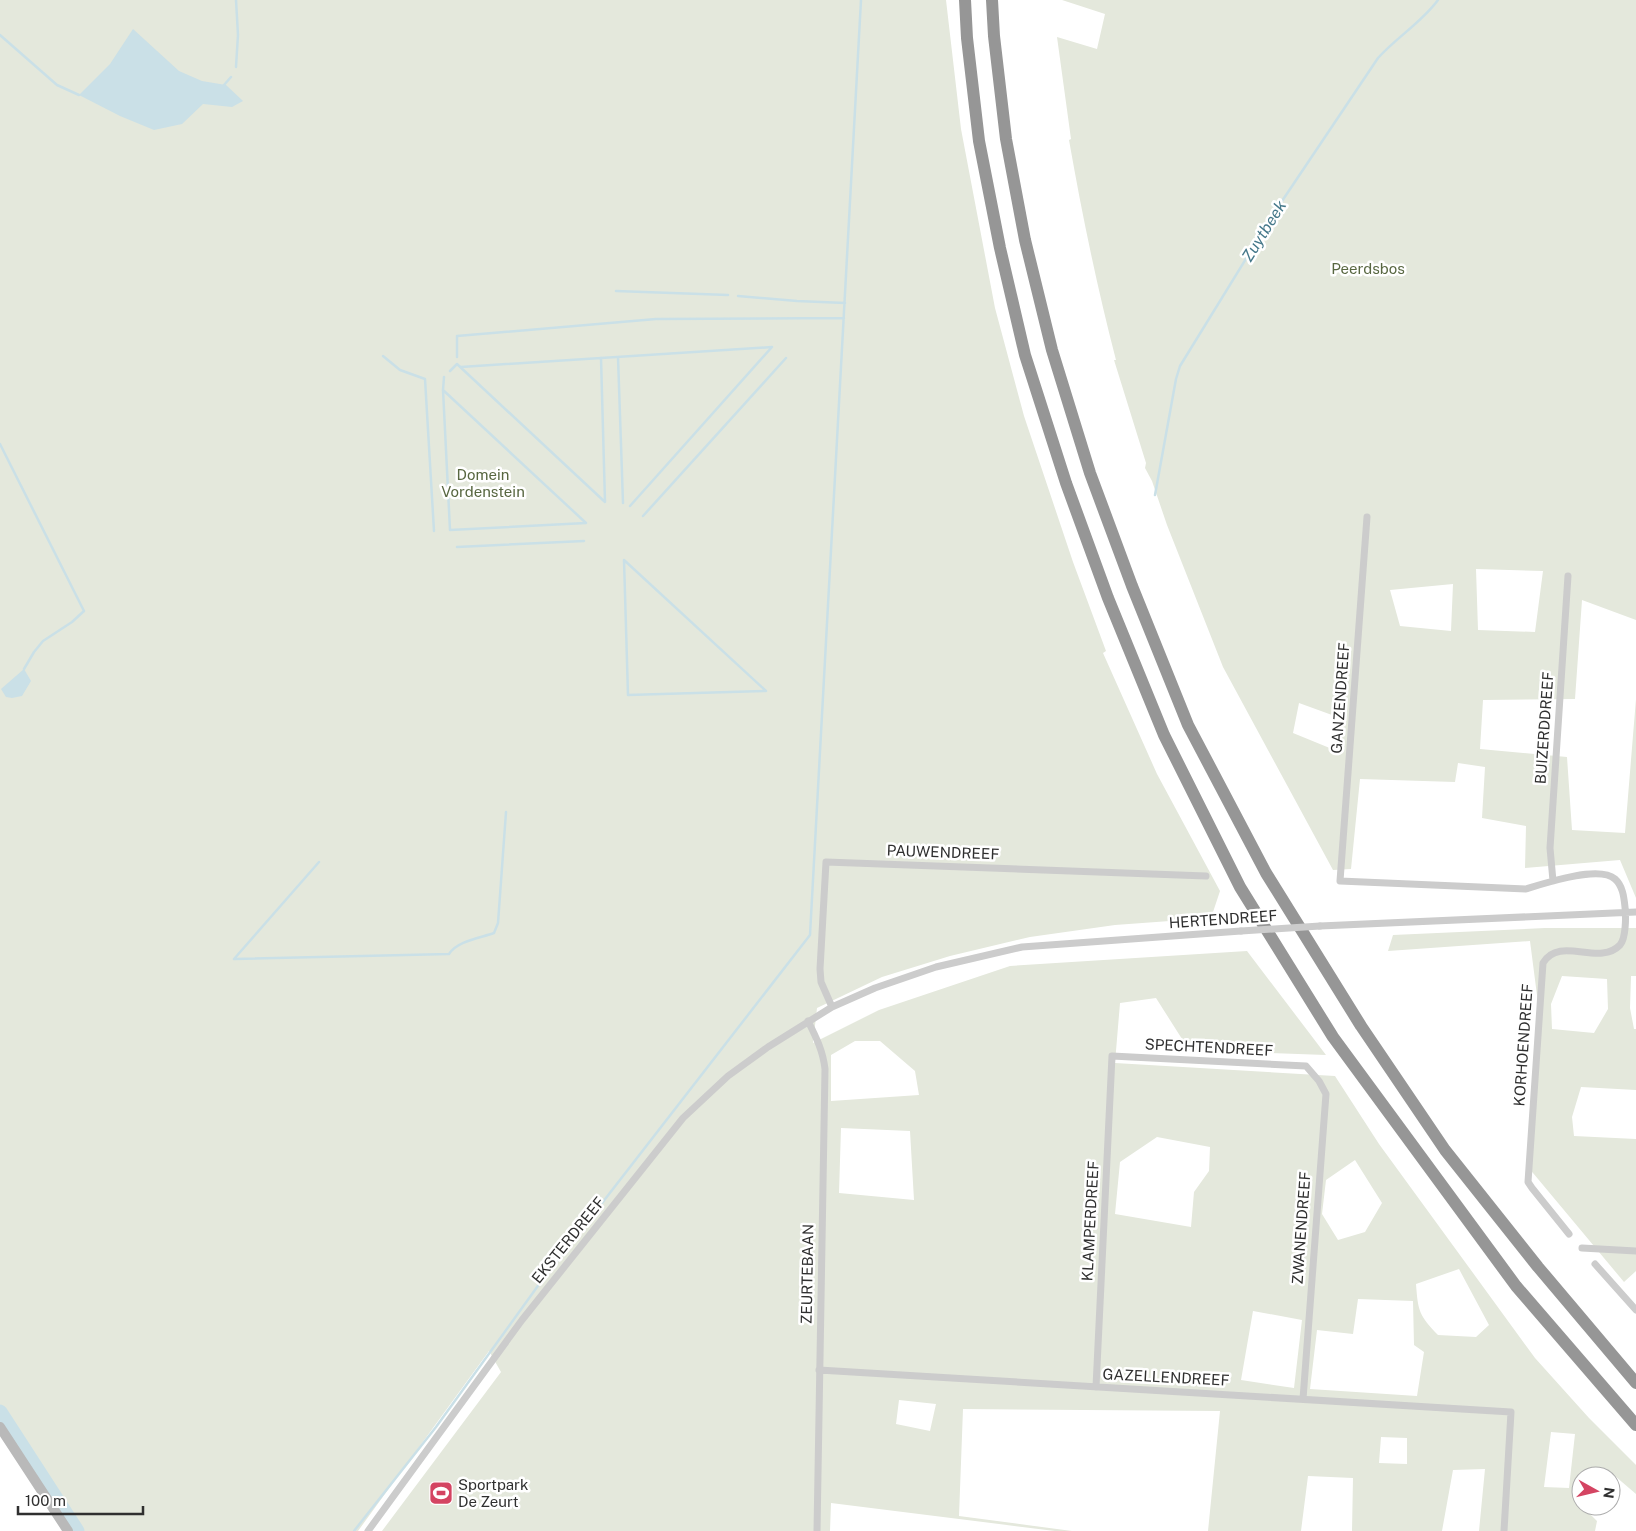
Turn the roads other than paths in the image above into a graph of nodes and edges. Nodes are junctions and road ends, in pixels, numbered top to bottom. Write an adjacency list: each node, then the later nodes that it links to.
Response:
1 (965, 0): 22 (highway)
2 (992, 0): 19 (highway)
3 (1367, 517): 6 (street, GANZENDREEF)
4 (1568, 576): 6 (street, BUIZERDDREEF)
5 (1206, 876): 9 (street, PAUWENDREEF)
6 (1553, 881): 7 (street)
7 (1626, 912): 8 (street, HERTENDREEF); 9 (street, HERTENDREEF, bridge); 13 (street, KORHOENDREEF)
8 (1636, 912)
9 (832, 1007): 10 (street, EKSTERDREEF)
10 (808, 1021): 18 (street, ZEURTEBAAN); 25 (street, EKSTERDREEF)
11 (1112, 1056): 12 (street, SPECHTENDREEF); 20 (street, KLAMPERDREEF)
12 (1306, 1066): 21 (street, ZWANENDREEF)
13 (1569, 1234)
14 (1582, 1248): 15 (street)
15 (1636, 1251)
16 (1595, 1264): 17 (street)
17 (1636, 1310)
18 (819, 1370): 20 (street, GAZELLENDREEF); 26 (street, ZEURTEBAAN)
19 (1636, 1382)
20 (1096, 1388): 21 (street, GAZELLENDREEF)
21 (1303, 1399): 27 (street, GAZELLENDREEF)
22 (1636, 1425)
23 (0, 1427): 24 (main road)
24 (68, 1531)
25 (368, 1531)
26 (817, 1531)
27 (1504, 1531)

